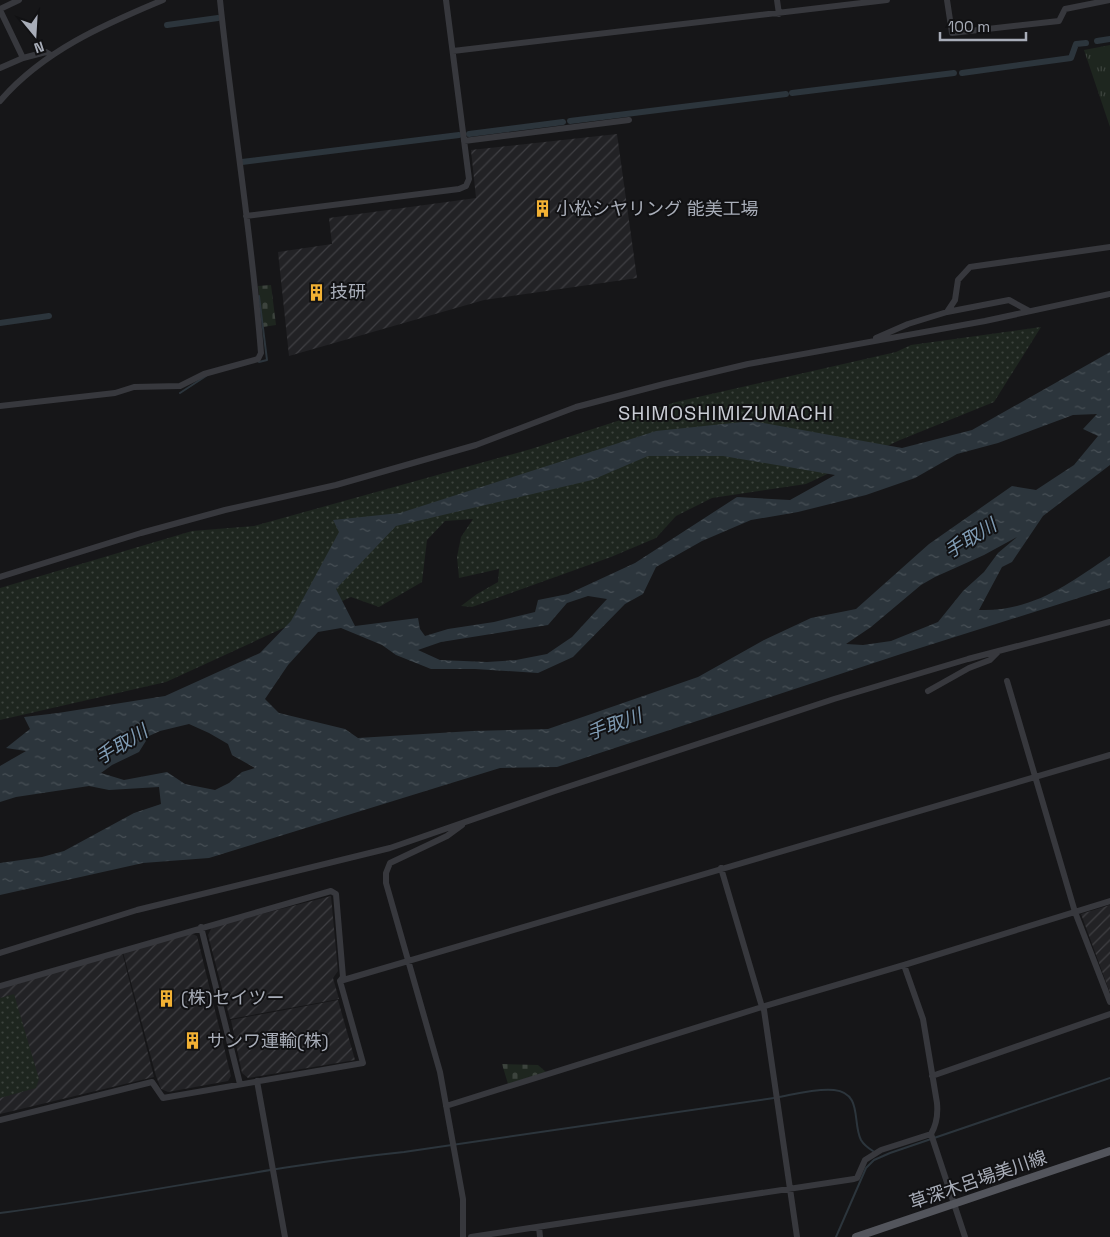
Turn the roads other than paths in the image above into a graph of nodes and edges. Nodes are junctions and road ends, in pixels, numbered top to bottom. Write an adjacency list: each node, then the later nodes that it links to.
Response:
1 (19, 0): 9 (street)
2 (163, 0): 12 (street)
3 (220, 0): 18 (street)
4 (446, 0): 11 (street)
5 (778, 0): 10 (street)
6 (887, 0): 10 (street)
7 (947, 0): 8 (street)
8 (1110, 0)
9 (0, 10): 13 (street)
10 (779, 14): 11 (street)
11 (452, 51): 17 (street)
12 (51, 55): 13 (street); 15 (street)
13 (23, 58): 14 (street)
14 (0, 68)
15 (0, 101)
16 (630, 120): 17 (street)
17 (464, 141): 18 (street)
18 (246, 216): 24 (street)
19 (1110, 246): 22 (street)
20 (1110, 294): 21 (street)
21 (1029, 311): 22 (street); 23 (street)
22 (947, 312): 23 (street)
23 (863, 343): 25 (street)
24 (0, 406)
25 (0, 577)
26 (1110, 622): 27 (street)
27 (999, 651): 29 (street); 32 (street)
28 (1007, 681): 31 (street)
29 (928, 691)
30 (1110, 755): 31 (street)
31 (1036, 777): 33 (street); 35 (street)
32 (463, 823): 37 (street); 38 (street)
33 (721, 868): 38 (street); 43 (street)
34 (1110, 901): 35 (street)
35 (1075, 912): 39 (street); 42 (street)
36 (201, 927): 40 (street); 41 (street); 47 (street)
37 (0, 953)
38 (409, 961): 40 (street); 48 (street)
39 (904, 965): 43 (street); 45 (street)
40 (340, 981): 46 (street)
41 (0, 986)
42 (1110, 1002)
43 (762, 1007): 48 (street); 52 (street)
44 (1110, 1014): 45 (street)
45 (932, 1076): 50 (street)
46 (257, 1081): 47 (street); 55 (street)
47 (240, 1084): 49 (street)
48 (446, 1106): 56 (street)
49 (0, 1120)
50 (932, 1137): 52 (street); 53 (street)
51 (1110, 1151): 53 (main road, 草深木呂場美川線)
52 (790, 1188): 54 (street); 59 (street)
53 (954, 1203): 60 (main road, 草深木呂場美川線); 61 (street)
54 (538, 1227): 57 (street); 58 (street)
55 (285, 1237)
56 (463, 1237)
57 (471, 1237)
58 (540, 1237)
59 (797, 1237)
60 (856, 1237)
61 (965, 1237)

